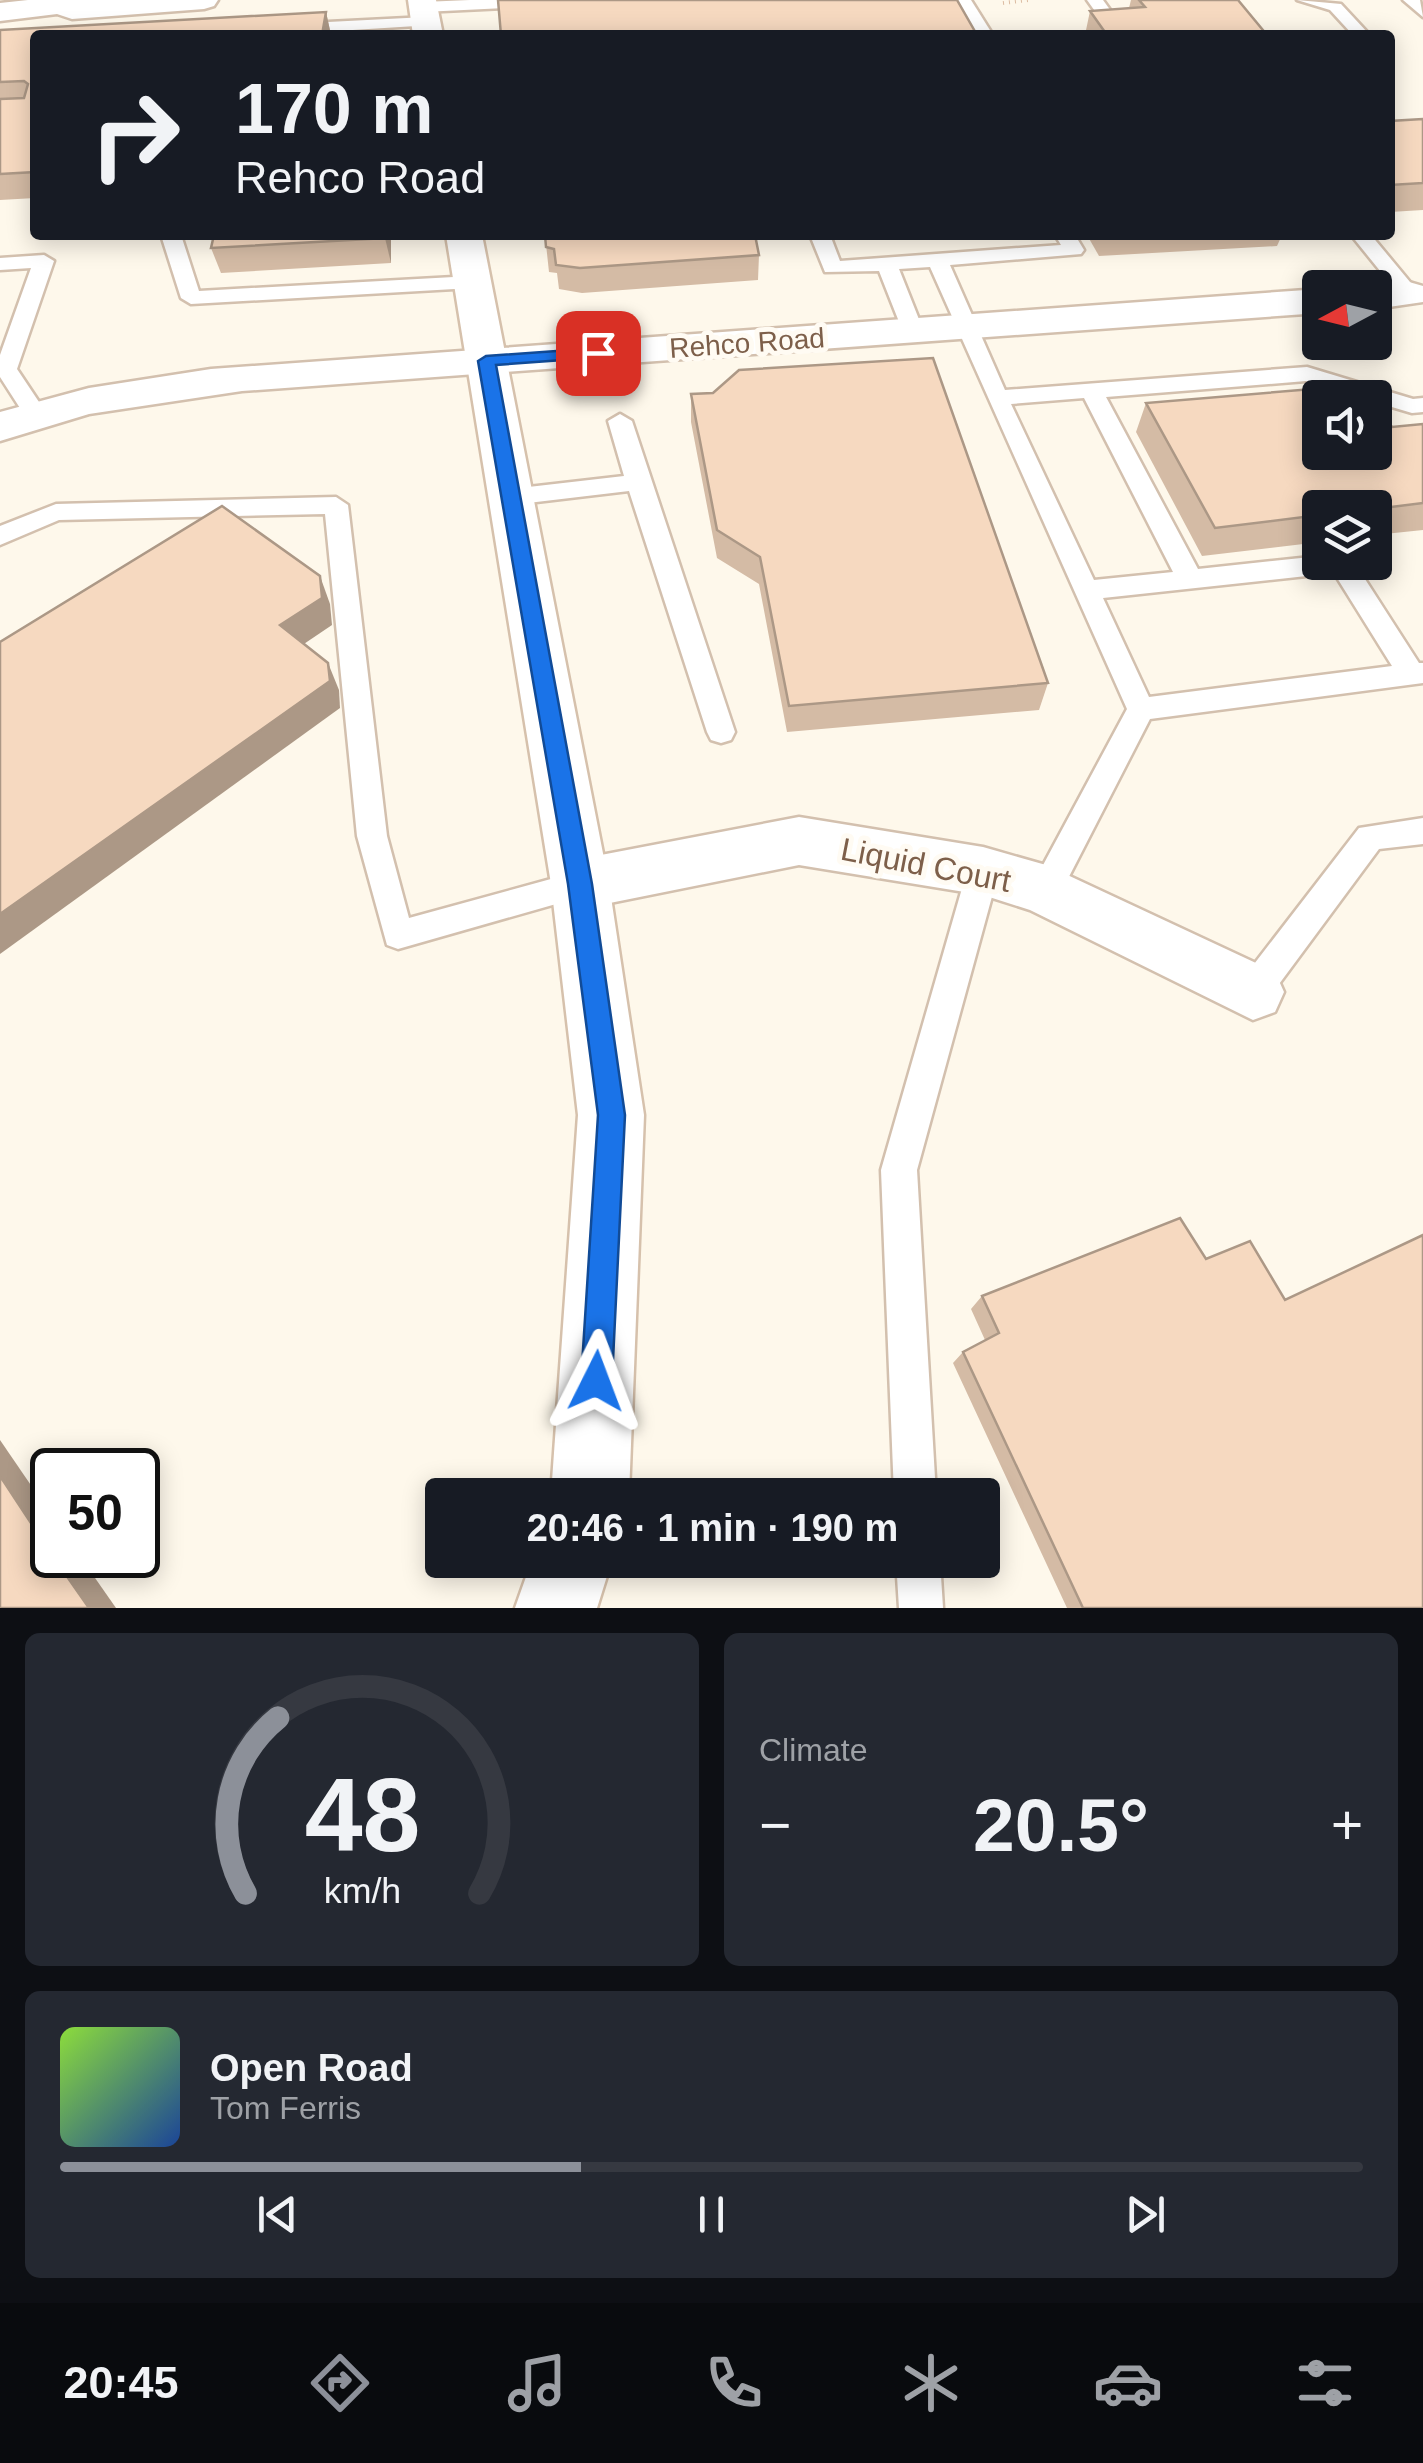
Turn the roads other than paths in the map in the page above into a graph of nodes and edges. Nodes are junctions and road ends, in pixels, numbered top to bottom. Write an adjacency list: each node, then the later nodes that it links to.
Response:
1 (204, 0): 8 (street)
2 (569, 0): 7 (lane)
3 (963, 0): 14 (lane)
4 (1095, 0): 12 (lane)
5 (1305, 0): 15 (lane)
6 (1411, 0): 10 (lane)
7 (538, 1): 11 (lane)
8 (63, 2): 9 (street)
9 (0, 12)
10 (1423, 12)
11 (425, 16): 13 (lane)
12 (1113, 24)
13 (277, 30)
14 (983, 30)
15 (1358, 30)
16 (172, 240): 28 (lane)
17 (465, 240): 28 (street)
18 (822, 240): 27 (lane)
19 (902, 240): 25 (lane)
20 (984, 240): 23 (lane)
21 (1068, 240): 23 (lane)
22 (1364, 240): 29 (lane)
23 (992, 256): 24 (lane)
24 (937, 260): 25 (lane); 32 (lane)
25 (912, 262): 27 (lane)
26 (0, 264): 31 (lane)
27 (886, 264): 33 (lane)
28 (472, 282): 34 (street)
29 (1402, 295)
30 (1302, 302): 32 (street, Rehco Road)
31 (11, 318): 35 (lane)
32 (966, 329): 33 (street, Rehco Road); 37 (lane)
33 (913, 332): 34 (street, Rehco Road)
34 (486, 361): 39 (street, Rehco Road); 42 (street)
35 (3, 369): 39 (lane)
36 (1090, 390): 37 (lane); 38 (lane); 44 (lane)
37 (997, 398): 45 (lane)
38 (1423, 405)
39 (18, 420)
40 (620, 421): 41 (lane)
41 (638, 482): 42 (lane); 48 (lane)
42 (510, 497): 51 (street)
43 (0, 536): 51 (lane)
44 (1190, 579): 45 (lane); 46 (lane)
45 (1086, 590): 47 (lane)
46 (1417, 673): 47 (lane)
47 (1141, 709): 52 (lane)
48 (720, 732)
49 (1423, 831): 53 (lane)
50 (983, 871): 51 (street, Liquid Court); 52 (street, Liquid Court); 55 (lane)
51 (580, 884): 54 (street)
52 (1046, 890): 53 (street, Liquid Court)
53 (1252, 992)
54 (591, 1478)
55 (914, 1478)
56 (566, 1578): 58 (street)
57 (919, 1578): 59 (lane)
58 (556, 1608)
59 (921, 1608)

